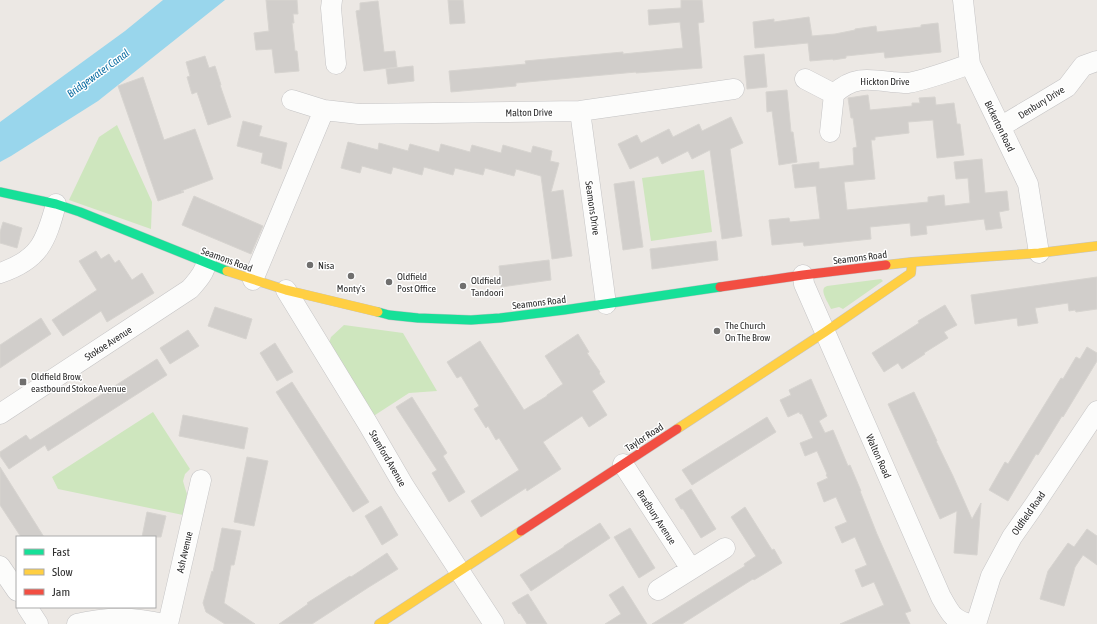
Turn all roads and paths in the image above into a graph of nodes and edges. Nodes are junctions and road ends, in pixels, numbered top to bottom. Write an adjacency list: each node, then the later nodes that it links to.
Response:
1 (332, 0): 4 (street)
2 (963, 0): 5 (street, Bickerton Road)
3 (1097, 61): 12 (street, Denbury Drive)
4 (336, 64)
5 (970, 64): 8 (street, Hickton Drive); 12 (street, Bickerton Road)
6 (805, 79): 8 (street)
7 (734, 89): 11 (street, Malton Drive)
8 (834, 94): 13 (street)
9 (292, 100): 10 (street, Malton Drive)
10 (324, 110): 11 (street, Malton Drive); 22 (street)
11 (580, 111): 24 (street, Seamons Drive)
12 (1000, 127): 17 (street, Bickerton Road)
13 (830, 132)
14 (0, 192): 15 (street, Seamons Road)
15 (56, 204): 19 (street, Seamons Road); 20 (street)
16 (1097, 246): 17 (street, Seamons Road)
17 (1039, 253): 18 (street, Seamons Road)
18 (912, 262): 21 (street, Seamons Road); 25 (street, Taylor Road)
19 (206, 263): 22 (street, Seamons Road); 27 (street, Stokoe Avenue)
20 (0, 273)
21 (803, 275): 24 (street, Seamons Road); 25 (street, Walton Road)
22 (253, 280): 23 (street, Seamons Road)
23 (286, 290): 24 (street, Seamons Road); 33 (street, Stamford Avenue)
24 (606, 304)
25 (825, 332): 28 (street, Taylor Road); 43 (street, Walton Road)
26 (1097, 411): 44 (street, Oldfield Road)
27 (0, 414)
28 (623, 464): 32 (street, Bradbury Avenue); 33 (street, Taylor Road)
29 (201, 480): 40 (street, Ash Avenue)
30 (725, 548): 32 (street)
31 (0, 566): 34 (street)
32 (691, 569): 35 (street)
33 (460, 571): 41 (street, Taylor Road); 42 (street, Stamford Avenue)
34 (16, 590)
35 (658, 590)
36 (28, 608): 37 (street)
37 (38, 624)
38 (77, 624): 39 (street)
39 (164, 624)
40 (168, 624)
41 (379, 624)
42 (494, 624)
43 (970, 624)
44 (976, 624)

